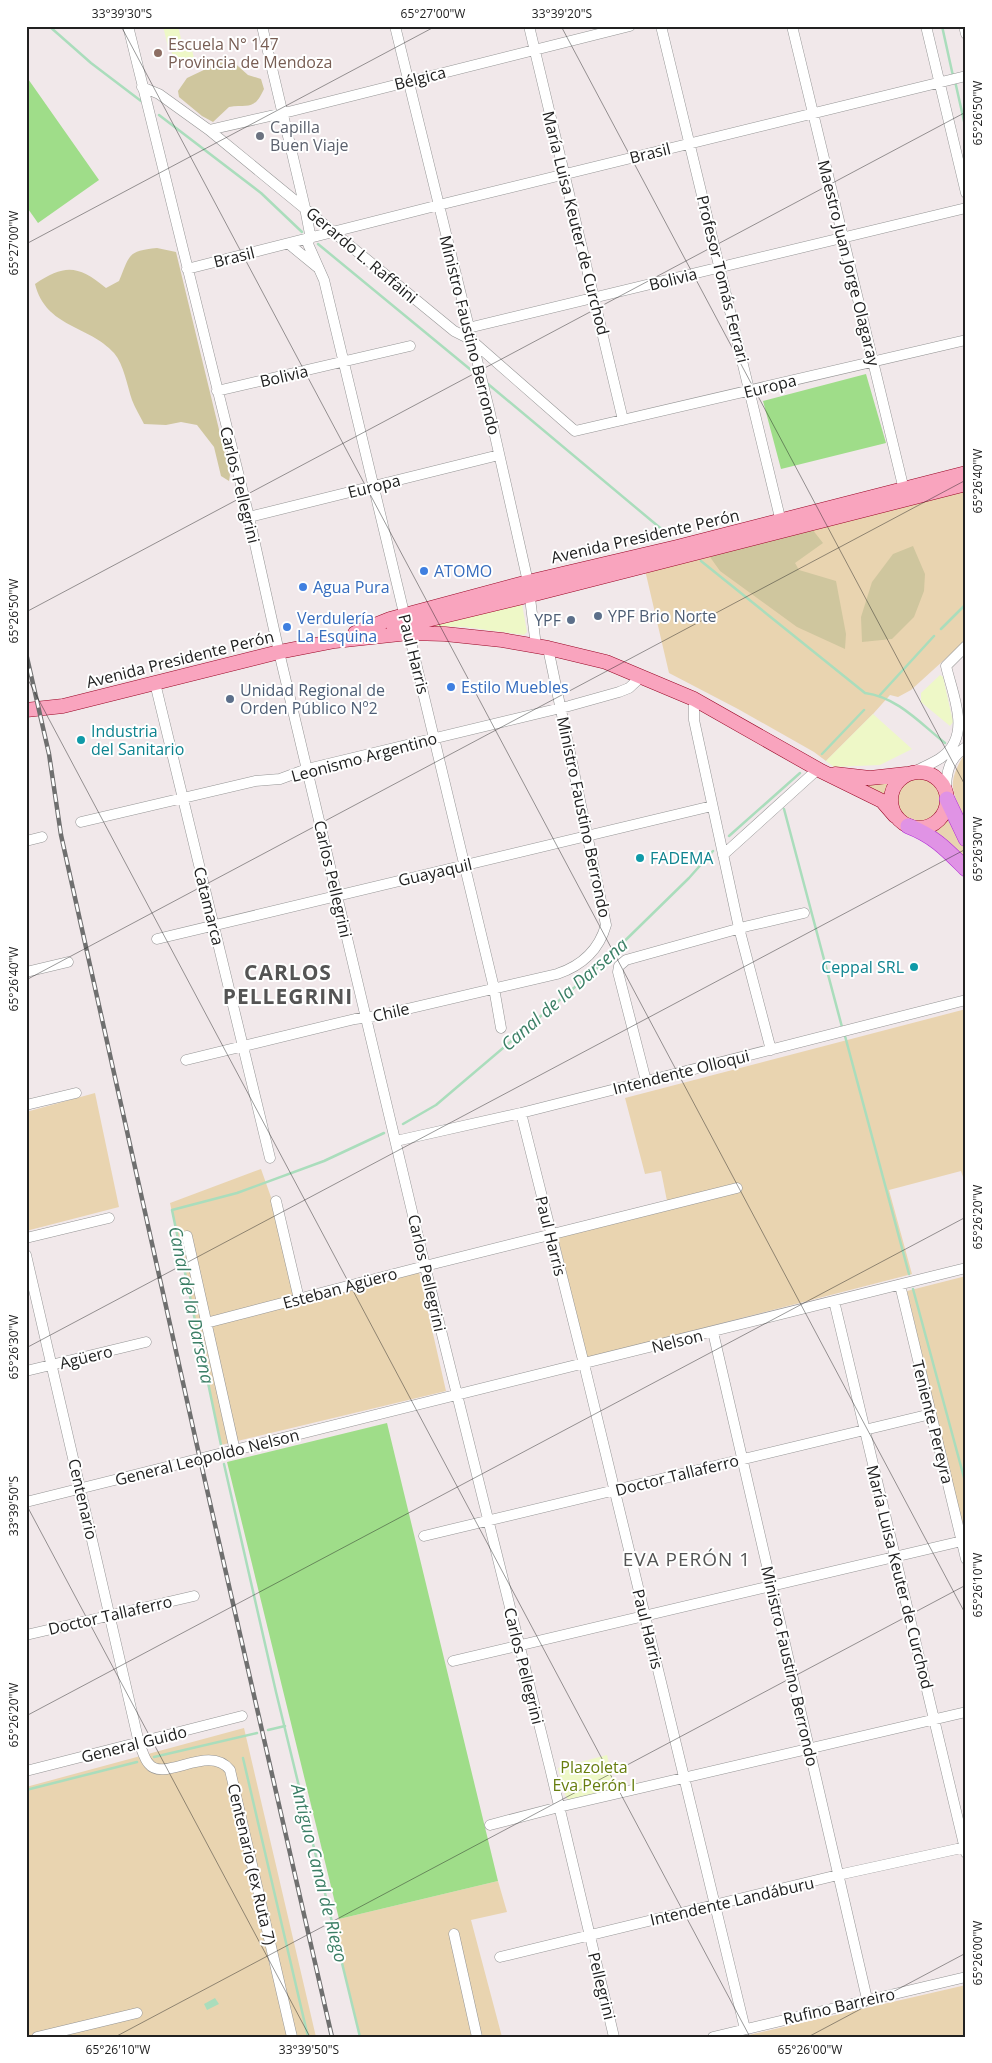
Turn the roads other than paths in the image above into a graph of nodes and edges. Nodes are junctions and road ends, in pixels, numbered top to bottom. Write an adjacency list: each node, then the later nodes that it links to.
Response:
1 (128, 26): 15 (street, Carlos Pellegrini)
2 (262, 26): 16 (street)
3 (395, 26): 13 (street, Ministro Faustino Berrondo)
4 (529, 26): 11 (street, María Luisa Keuter de Curchod)
5 (630, 26): 11 (street, Bélgica)
6 (661, 26): 19 (street, Profesor Tomás Ferrari)
7 (792, 26): 17 (street, Maestro Juan Jorge Olagaray)
8 (926, 26): 14 (street)
9 (964, 26): 10 (street)
10 (966, 34)
11 (534, 50): 13 (street, Bélgica); 20 (street, María Luisa Keuter de Curchod)
12 (966, 76): 14 (street, Brasil)
13 (408, 80): 16 (street, Bélgica); 22 (street, Ministro Faustino Berrondo)
14 (940, 83): 17 (street, Brasil); 21 (street)
15 (142, 87): 18 (street, Gerardo L. Raffaini); 30 (street, Carlos Pellegrini)
16 (283, 113): 18 (street, Bélgica); 23 (street)
17 (813, 113): 19 (street, Brasil); 26 (street, Maestro Juan Jorge Olagaray)
18 (209, 130): 23 (street, Gerardo L. Raffaini)
19 (690, 144): 20 (street, Brasil); 29 (street, Profesor Tomás Ferrari)
20 (564, 174): 22 (street, Brasil); 32 (street, María Luisa Keuter de Curchod)
21 (966, 193)
22 (438, 205): 25 (street, Brasil); 33 (street, Ministro Faustino Berrondo)
23 (305, 208): 25 (street, Gerardo L. Raffaini); 27 (street, Paul Harris)
24 (966, 208): 26 (street, Bolivia)
25 (335, 232): 27 (street, Brasil); 34 (street, Gerardo L. Raffaini)
26 (843, 238): 29 (street, Bolivia); 37 (street, Maestro Juan Jorge Olagaray)
27 (309, 239): 28 (street, Brasil); 31 (street, Paul Harris)
28 (285, 245): 30 (street, Brasil); 31 (street)
29 (720, 268): 32 (street, Bolivia); 40 (street, Profesor Tomás Ferrari)
30 (187, 269): 39 (street, Carlos Pellegrini)
31 (322, 275): 38 (street, Paul Harris)
32 (594, 298): 33 (street, Bolivia); 41 (street, María Luisa Keuter de Curchod)
33 (468, 328): 34 (street, Ministro Faustino Berrondo)
34 (470, 339): 42 (street, Gerardo L. Raffaini); 43 (street, Ministro Faustino Berrondo)
35 (966, 340): 37 (street, Europa)
36 (410, 346): 38 (street, Bolivia)
37 (872, 361): 40 (street, Europa); 47 (street, Maestro Juan Jorge Olagaray)
38 (344, 362): 39 (street, Bolivia); 46 (street, Paul Harris)
39 (217, 391): 48 (street, Carlos Pellegrini)
40 (750, 391): 41 (street, Europa); 49 (street, Profesor Tomás Ferrari)
41 (624, 420): 42 (street, Europa)
42 (575, 431)
43 (499, 455): 46 (street, Europa); 50 (street, Ministro Faustino Berrondo)
44 (966, 473): 47 (main road, Avenida Presidente Perón)
45 (966, 484): 47 (main road, Avenida Presidente Perón)
46 (374, 486): 48 (street, Europa); 51 (street, Paul Harris)
47 (905, 495): 49 (main road, Avenida Presidente Perón)
48 (249, 517): 55 (street, Carlos Pellegrini)
49 (782, 526): 50 (main road, Avenida Presidente Perón)
50 (529, 589): 51 (main road, Avenida Presidente Perón); 54 (street, Ministro Faustino Berrondo)
51 (407, 624): 52 (main road, Avenida Presidente Perón); 52 (main road, Avenida Presidente Perón); 54 (main road); 63 (street, Paul Harris)
52 (335, 641): 55 (main road, Avenida Presidente Perón)
53 (966, 646): 64 (street)
54 (542, 647): 56 (main road); 60 (street, Ministro Faustino Berrondo)
55 (279, 652): 57 (main road, Avenida Presidente Perón); 66 (street, Carlos Pellegrini)
56 (642, 676): 58 (main road); 60 (street, Leonismo Argentino)
57 (155, 684): 59 (main road, Avenida Presidente Perón); 70 (street, Catamarca)
58 (694, 699): 67 (main road); 71 (street)
59 (63, 706): 61 (main road, Avenida Presidente Perón); 62 (main road, Avenida Presidente Perón)
60 (562, 708): 63 (street, Leonismo Argentino); 75 (street, Ministro Faustino Berrondo)
61 (26, 710)
62 (26, 721)
63 (434, 738): 66 (street, Leonismo Argentino); 80 (street, Paul Harris)
64 (962, 740): 68 (street)
65 (966, 747): 69 (street)
66 (307, 769): 70 (street, Leonismo Argentino); 82 (street, Carlos Pellegrini)
67 (819, 770): 68 (main road); 72 (main road); 79 (street)
68 (910, 773): 69 (main road); 72 (main road)
69 (946, 795): 74 (main road); 77 (highway)
70 (182, 799): 73 (street, Leonismo Argentino); 84 (street, Catamarca)
71 (712, 806): 75 (street, Guayaquil); 79 (street)
72 (896, 816): 74 (main road)
73 (81, 822)
74 (908, 826): 81 (highway)
75 (588, 836): 80 (street, Guayaquil); 87 (street, Ministro Faustino Berrondo)
76 (42, 837): 78 (street)
77 (966, 839)
78 (26, 841)
79 (723, 855): 85 (street)
80 (464, 865): 82 (street, Guayaquil); 90 (street, Paul Harris)
81 (966, 869)
82 (337, 895): 84 (street, Guayaquil); 92 (street, Carlos Pellegrini)
83 (804, 913): 85 (street)
84 (214, 925): 86 (street, Guayaquil); 94 (street, Catamarca)
85 (739, 928): 95 (street); 97 (street)
86 (157, 939)
87 (591, 953): 90 (street, Chile)
88 (68, 962): 89 (street)
89 (26, 972)
90 (494, 988): 92 (street, Chile); 93 (street, Paul Harris)
91 (966, 1000): 95 (street, Intendente Olloqui)
92 (366, 1018): 94 (street, Chile); 101 (street, Carlos Pellegrini)
93 (501, 1028)
94 (242, 1047): 96 (street, Chile); 102 (street, Catamarca)
95 (771, 1050): 97 (street, Intendente Olloqui)
96 (186, 1060)
97 (646, 1081): 100 (street, Intendente Olloqui)
98 (76, 1093): 99 (street)
99 (26, 1105)
100 (521, 1113): 101 (street, Intendente Olloqui); 107 (street, Paul Harris)
101 (396, 1141): 110 (street, Carlos Pellegrini)
102 (270, 1158)
103 (737, 1188): 107 (street, Esteban Agüero)
104 (276, 1200): 113 (street)
105 (109, 1218): 108 (street)
106 (187, 1236): 115 (street)
107 (551, 1236): 110 (street, Esteban Agüero); 118 (street, Paul Harris)
108 (26, 1238)
109 (26, 1255): 119 (street, Centenario)
110 (425, 1266): 113 (street, Esteban Agüero); 121 (street, Carlos Pellegrini)
111 (966, 1268): 112 (street, Nelson)
112 (900, 1285): 114 (street, Nelson); 123 (street, Teniente Pereyra)
113 (299, 1299): 115 (street, Esteban Agüero)
114 (834, 1301): 116 (street, Nelson); 124 (street, María Luisa Keuter de Curchod)
115 (206, 1324): 125 (street)
116 (713, 1332): 118 (street, Nelson); 126 (street, Ministro Faustino Berrondo)
117 (146, 1342): 119 (street, Agüero)
118 (584, 1364): 121 (street, Nelson); 128 (street, Paul Harris)
119 (51, 1365): 120 (street, Agüero); 127 (street, Centenario)
120 (26, 1371)
121 (457, 1396): 122 (street, Nelson); 130 (street, Carlos Pellegrini)
122 (388, 1412): 125 (street, General Leopoldo Nelson)
123 (931, 1414): 124 (street, Doctor Tallaferro); 132 (street, Teniente Pereyra)
124 (865, 1430): 126 (street, Doctor Tallaferro); 133 (street, María Luisa Keuter de Curchod)
125 (235, 1451): 127 (street, General Leopoldo Nelson)
126 (742, 1459): 128 (street, Doctor Tallaferro); 135 (street, Ministro Faustino Berrondo)
127 (81, 1488): 129 (street, General Leopoldo Nelson); 137 (street, Centenario)
128 (615, 1490): 130 (street, Doctor Tallaferro); 138 (street, Paul Harris)
129 (26, 1502)
130 (489, 1521): 131 (street, Doctor Tallaferro); 140 (street, Carlos Pellegrini)
131 (424, 1536)
132 (962, 1541): 133 (street); 134 (street, Teniente Pereyra)
133 (895, 1556): 135 (street); 144 (street, María Luisa Keuter de Curchod)
134 (966, 1559)
135 (771, 1586): 138 (street); 146 (street, Ministro Faustino Berrondo)
136 (194, 1596): 137 (street, Doctor Tallaferro)
137 (110, 1614): 139 (street, Doctor Tallaferro); 145 (street, Centenario)
138 (645, 1616): 140 (street); 148 (street, Paul Harris)
139 (26, 1635)
140 (519, 1646): 141 (street); 149 (street, Carlos Pellegrini)
141 (453, 1662)
142 (966, 1712): 144 (street)
143 (242, 1716): 145 (street, General Guido)
144 (934, 1720): 146 (street); 151 (street, María Luisa Keuter de Curchod)
145 (140, 1742): 147 (street, General Guido); 163 (street, Centenario (ex Ruta 7))
146 (809, 1749): 148 (street); 152 (street, Ministro Faustino Berrondo)
147 (26, 1771)
148 (684, 1778): 149 (street); 153 (street, Paul Harris)
149 (559, 1807): 150 (street); 155 (street, Carlos Pellegrini)
150 (490, 1825)
151 (965, 1849): 152 (street, Intendente Landáburu)
152 (838, 1875): 153 (street, Intendente Landáburu); 158 (street, Ministro Faustino Berrondo)
153 (716, 1904): 155 (street, Intendente Landáburu); 160 (street, Paul Harris)
154 (454, 1934): 164 (street)
155 (590, 1935): 156 (street, Intendente Landáburu); 165 (street, Pellegrini)
156 (500, 1957)
157 (966, 1976): 158 (street, Rufino Barreiro)
158 (867, 1999): 160 (street, Rufino Barreiro)
159 (137, 2013): 161 (street)
160 (745, 2029): 166 (street, Rufino Barreiro)
161 (75, 2032): 162 (street)
162 (37, 2037)
163 (292, 2037)
164 (477, 2037)
165 (614, 2037)
166 (713, 2037)

